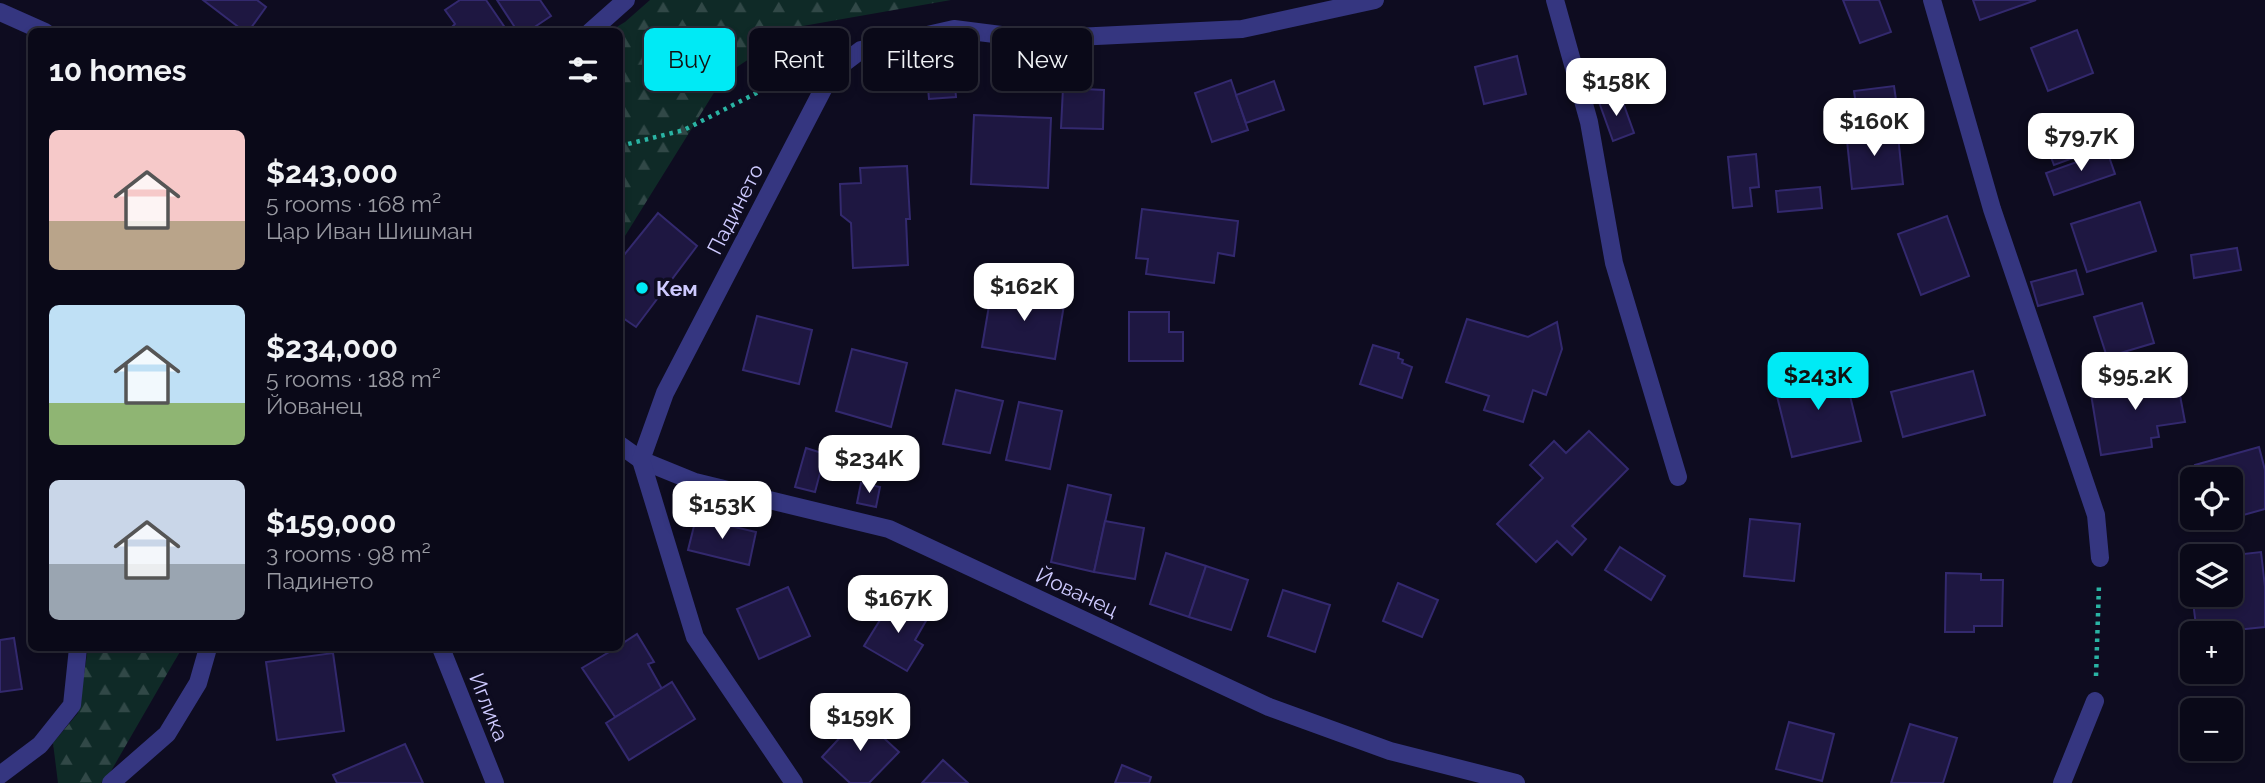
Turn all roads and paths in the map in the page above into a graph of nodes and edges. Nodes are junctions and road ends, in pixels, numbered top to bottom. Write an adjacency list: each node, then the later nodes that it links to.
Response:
1 (626, 0): 7 (street)
2 (1375, 0): 8 (street)
3 (1555, 0): 14 (street)
4 (1932, 0): 15 (street)
5 (0, 12): 6 (street)
6 (36, 28)
7 (594, 28)
8 (849, 59)
9 (761, 91): 11 (path)
10 (821, 91): 13 (street, Падинето)
11 (623, 145)
12 (623, 447): 13 (street, Йованец)
13 (642, 460): 23 (street); 24 (street, Йованец)
14 (1678, 477)
15 (2100, 558): 19 (path)
16 (78, 651): 20 (street)
17 (207, 651): 21 (street)
18 (442, 651): 22 (street, Иглика)
19 (2095, 701): 25 (street)
20 (0, 775)
21 (111, 783)
22 (495, 783)
23 (793, 783)
24 (1516, 783)
25 (2063, 783)

